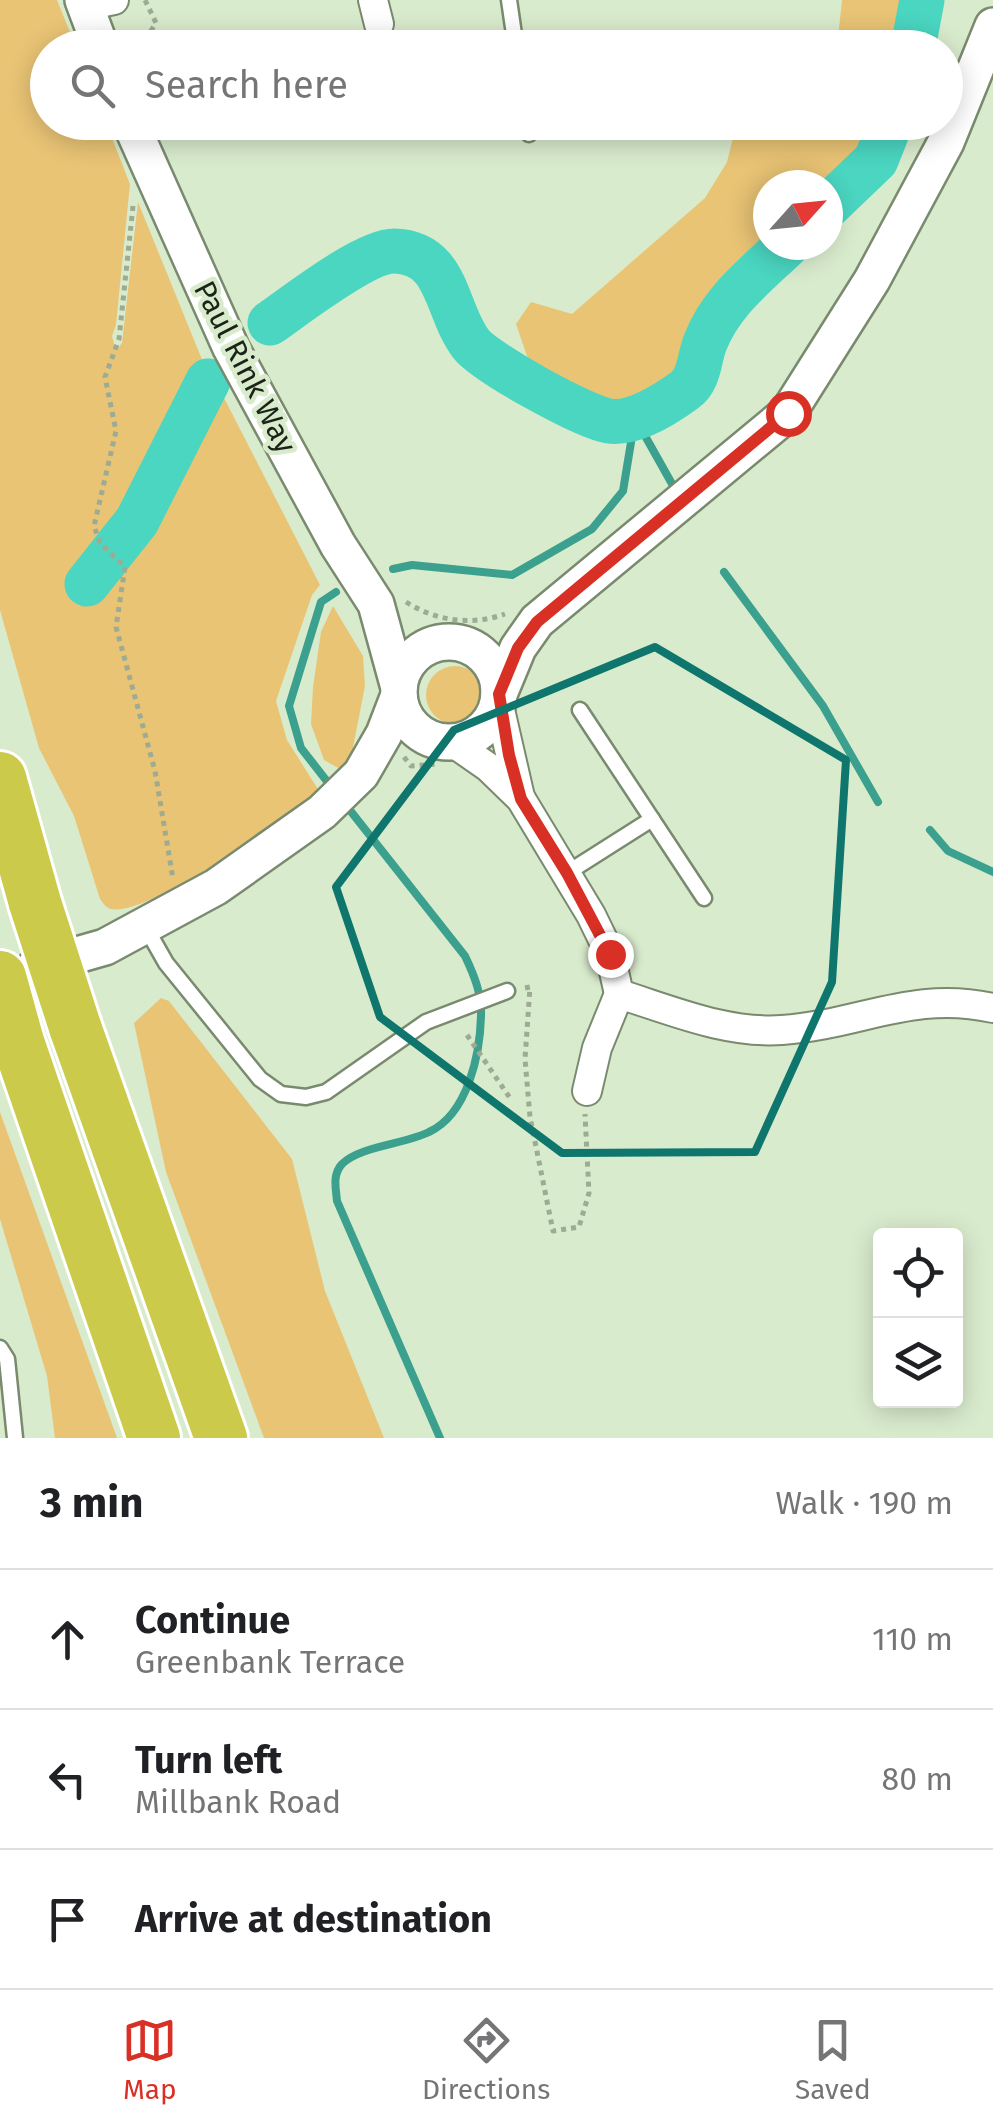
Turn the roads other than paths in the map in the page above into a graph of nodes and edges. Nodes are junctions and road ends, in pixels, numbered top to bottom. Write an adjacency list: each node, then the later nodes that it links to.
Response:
1 (509, 0): 5 (lane)
2 (94, 2): 4 (street)
3 (993, 26): 6 (street)
4 (98, 30)
5 (513, 30)
6 (963, 100)
7 (138, 140): 9 (street, Paul Rink Way)
8 (947, 140): 10 (street)
9 (389, 602): 11 (street, Paul Rink Way); 12 (street, Paul Rink Way)
10 (525, 616): 11 (street); 13 (street)
11 (453, 642): 12 (street); 13 (street)
12 (399, 691): 15 (street); 17 (street)
13 (499, 697): 15 (street); 18 (street)
14 (580, 710): 19 (lane)
15 (447, 742): 17 (street); 18 (street)
16 (0, 778): 31 (highway, bridge)
17 (355, 780): 22 (street)
18 (521, 799): 20 (street)
19 (652, 819): 20 (lane); 21 (lane)
20 (567, 873): 25 (street)
21 (704, 898)
22 (144, 926): 23 (street); 24 (lane)
23 (0, 977): 30 (highway)
24 (508, 991)
25 (619, 994): 26 (street); 27 (street)
26 (993, 1008)
27 (586, 1091)
28 (0, 1348): 29 (lane)
29 (15, 1438)
30 (154, 1438)
31 (221, 1438)

